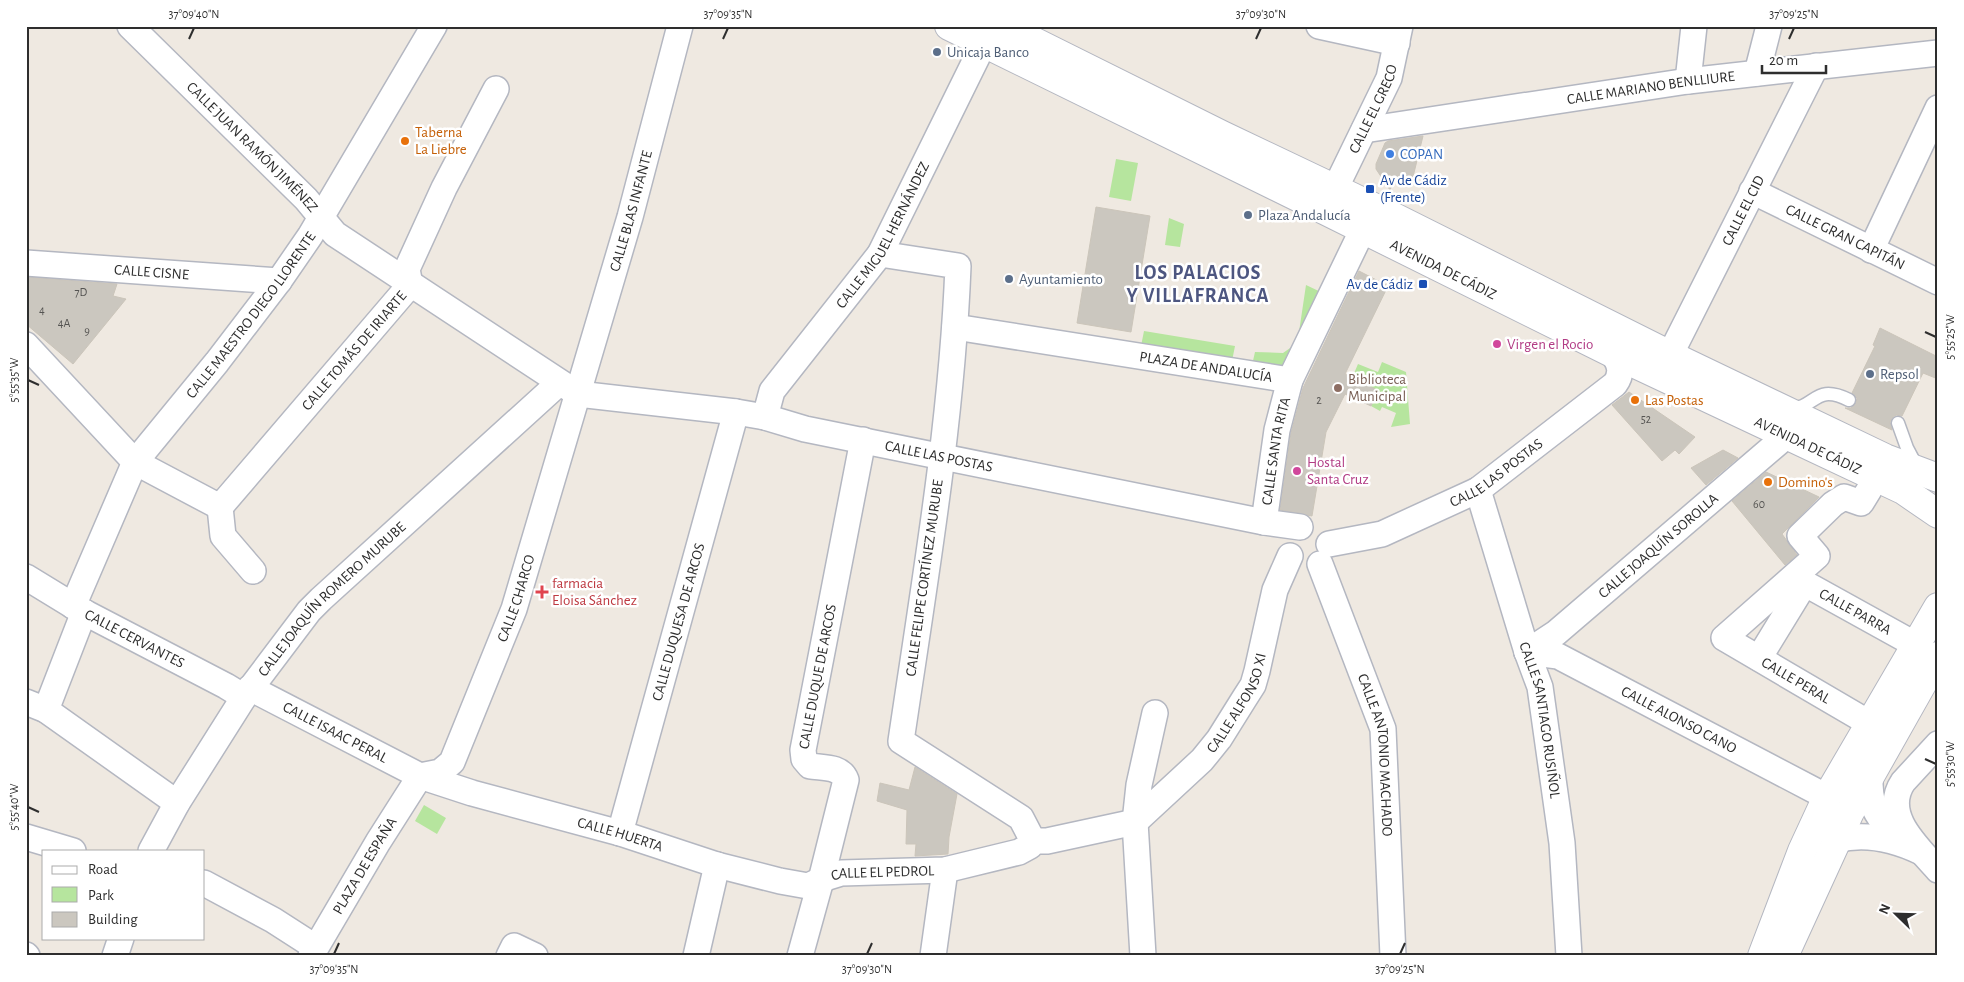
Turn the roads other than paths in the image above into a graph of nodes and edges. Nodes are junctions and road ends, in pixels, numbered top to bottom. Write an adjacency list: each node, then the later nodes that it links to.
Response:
1 (434, 26): 19 (street, CALLE MAESTRO DIEGO LLORENTE)
2 (680, 26): 32 (street, CALLE BLAS INFANTE)
3 (949, 26): 8 (main road, AVENIDA DE CÁDIZ)
4 (1319, 26): 9 (street)
5 (1694, 26): 13 (street)
6 (1768, 26): 12 (street)
7 (140, 30): 19 (street, CALLE JUAN RAMÓN JIMÉNEZ)
8 (989, 32): 17 (main road, AVENIDA DE CÁDIZ); 20 (main road, AVENIDA DE CÁDIZ); 22 (street, CALLE MIGUEL HERNÁNDEZ)
9 (1398, 35): 16 (street, CALLE EL GRECO)
10 (1938, 53): 11 (street, CALLE MARIANO BENLLIURE)
11 (1816, 66): 12 (street, CALLE MARIANO BENLLIURE); 18 (street, CALLE EL CID)
12 (1757, 73): 13 (street, CALLE MARIANO BENLLIURE)
13 (1688, 81): 16 (street, CALLE MARIANO BENLLIURE)
14 (496, 90): 26 (street, CALLE TOMÁS DE IRIARTE)
15 (1938, 108): 21 (street)
16 (1364, 130): 17 (street, CALLE EL GRECO)
17 (1335, 189): 30 (main road, AVENIDA DE CÁDIZ)
18 (1752, 191): 21 (street, CALLE GRAN CAPITÁN); 30 (street, CALLE EL CID)
19 (320, 217): 24 (street, CALLE MAESTRO DIEGO LLORENTE); 26 (street, CALLE JUAN RAMÓN JIMÉNEZ)
20 (1363, 229): 29 (main road, AVENIDA DE CÁDIZ); 31 (street, PLAZA DE ANDALUCÍA)
21 (1871, 250): 25 (street, CALLE GRAN CAPITÁN)
22 (880, 254): 27 (street, CALLE FELIPE CORTÍNEZ MURUBE); 36 (street, CALLE MIGUEL HERNÁNDEZ)
23 (26, 263): 24 (street, CALLE CISNE)
24 (279, 281): 41 (street, CALLE MAESTRO DIEGO LLORENTE)
25 (1938, 282)
26 (410, 285): 32 (street, CALLE JUAN RAMÓN JIMÉNEZ); 45 (street, CALLE TOMÁS DE IRIARTE)
27 (955, 328): 31 (street, PLAZA DE ANDALUCÍA); 40 (street, CALLE FELIPE CORTÍNEZ MURUBE)
28 (26, 345): 41 (street)
29 (1612, 353): 38 (main road, AVENIDA DE CÁDIZ); 43 (street, CALLE LAS POSTAS)
30 (1670, 355): 34 (main road, AVENIDA DE CÁDIZ)
31 (1290, 380): 47 (street, CALLE SANTA RITA)
32 (568, 389): 35 (street, CALLE LAS POSTAS); 59 (street, CALLE JOAQUÍN ROMERO MURUBE); 67 (street, CALLE CHARCO)
33 (1849, 400): 34 (lane)
34 (1783, 409): 42 (main road, AVENIDA DE CÁDIZ)
35 (736, 412): 36 (street, CALLE LAS POSTAS); 71 (street, CALLE DUQUESA DE ARCOS)
36 (765, 417): 39 (street, CALLE LAS POSTAS)
37 (1898, 423): 42 (lane)
38 (1786, 436): 46 (main road, AVENIDA DE CÁDIZ); 57 (street, CALLE JOAQUÍN SOROLLA)
39 (863, 440): 40 (street, CALLE LAS POSTAS); 81 (street, CALLE DUQUE DE ARCOS)
40 (941, 456): 47 (street, CALLE LAS POSTAS); 74 (street, CALLE FELIPE CORTÍNEZ MURUBE)
41 (135, 462): 45 (street); 55 (street, CALLE MAESTRO DIEGO LLORENTE)
42 (1930, 475)
43 (1478, 490): 49 (street, CALLE LAS POSTAS); 57 (street, CALLE SANTIAGO RUSIÑOL)
44 (1869, 490): 53 (street)
45 (220, 507): 51 (street)
46 (1938, 514)
47 (1264, 522): 48 (street, CALLE LAS POSTAS)
48 (1300, 527): 49 (street); 50 (street)
49 (1324, 554): 50 (street); 92 (street, CALLE ANTONIO MACHADO)
50 (1290, 556): 70 (street, CALLE ALFONSO XI)
51 (253, 571)
52 (26, 577): 55 (street, CALLE CERVANTES)
53 (1800, 580): 56 (street, CALLE PARRA); 58 (street); 58 (street, CALLE PERAL)
54 (1938, 608): 56 (main road)
55 (78, 609): 59 (street, CALLE CERVANTES); 60 (street, CALLE MAESTRO DIEGO LLORENTE)
56 (1927, 651): 62 (main road); 63 (main road)
57 (1527, 652): 68 (street, CALLE ALONSO CANO); 93 (street, CALLE SANTIAGO RUSIÑOL)
58 (1759, 658): 62 (street, CALLE PERAL)
59 (247, 692): 67 (street, CALLE ISAAC PERAL); 69 (street, CALLE JOAQUÍN ROMERO MURUBE)
60 (36, 706): 69 (street)
61 (1155, 713): 70 (street)
62 (1869, 723): 68 (main road)
63 (1888, 743): 65 (street); 66 (main road)
64 (1938, 744): 65 (street)
65 (1910, 774): 78 (street)
66 (1870, 775): 73 (main road); 75 (street)
67 (420, 776): 71 (street, CALLE HUERTA); 84 (street, PLAZA DE ESPAÑA)
68 (1827, 797): 94 (main road)
69 (177, 803): 77 (street, CALLE JOAQUÍN ROMERO MURUBE)
70 (1135, 822): 74 (street); 91 (street)
71 (620, 833): 79 (street, CALLE HUERTA)
72 (26, 837): 76 (street)
73 (1836, 840): 75 (street); 95 (main road)
74 (1033, 841): 80 (street, CALLE EL PEDROL)
75 (1899, 842): 78 (street)
76 (71, 850)
77 (152, 850)
78 (1930, 862)
79 (717, 865): 81 (street, CALLE HUERTA); 88 (street)
80 (945, 870): 81 (street, CALLE EL PEDROL); 90 (street)
81 (821, 880): 89 (street)
82 (205, 884): 84 (street)
83 (120, 940): 85 (street)
84 (313, 951)
85 (115, 956)
86 (509, 956): 87 (street)
87 (535, 956)
88 (696, 956)
89 (800, 956)
90 (933, 956)
91 (1143, 956)
92 (1393, 956)
93 (1569, 956)
94 (1762, 956)
95 (1784, 956)

